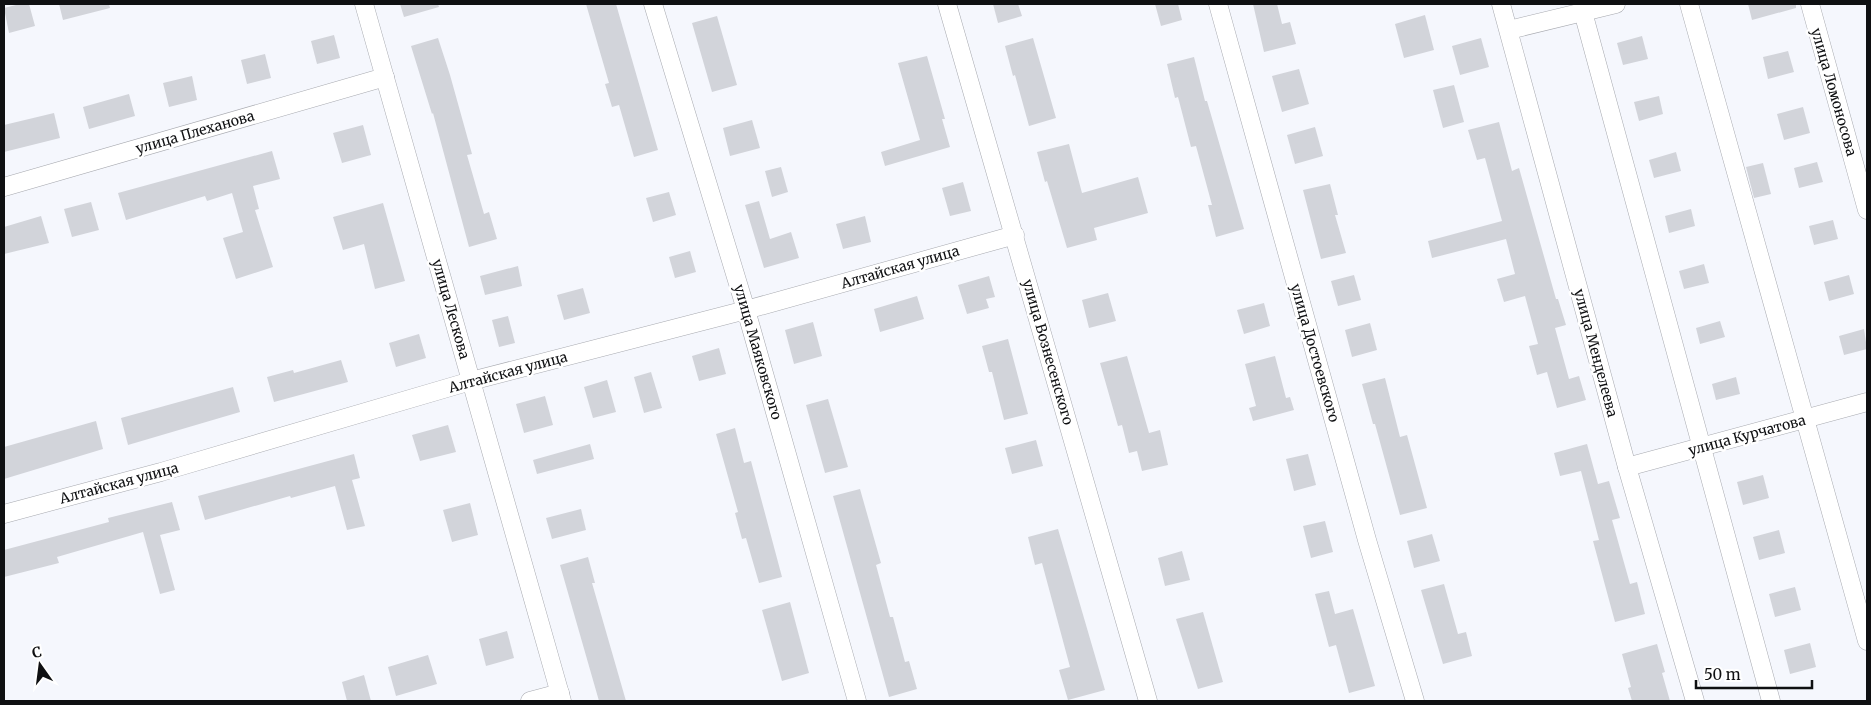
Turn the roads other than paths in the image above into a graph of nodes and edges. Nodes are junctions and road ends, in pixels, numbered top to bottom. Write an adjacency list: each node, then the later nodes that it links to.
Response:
1 (364, 4): 11 (street, улица Лескова)
2 (653, 4): 15 (street, улица Маяковского)
3 (947, 4): 14 (street, улица Вознесенского)
4 (1218, 4): 27 (street, улица Достоевского)
5 (1501, 4): 10 (street, улица Менделеева)
6 (1616, 4): 9 (street)
7 (1690, 4): 18 (street)
8 (1810, 4): 13 (street, улица Ломоносова)
9 (1583, 12): 10 (street); 19 (street)
10 (1509, 30): 20 (street, улица Менделеева)
11 (385, 78): 12 (street, улица Плеханова); 16 (street, улица Лескова)
12 (4, 187)
13 (1867, 210)
14 (1015, 235): 15 (street, Алтайская улица); 26 (street, улица Вознесенского)
15 (746, 310): 16 (street, Алтайская улица); 25 (street, улица Маяковского)
16 (471, 381): 21 (street, Алтайская улица); 23 (street, улица Лескова)
17 (1867, 402): 18 (street, улица Курчатова)
18 (1805, 419): 19 (street, улица Курчатова); 22 (street)
19 (1701, 447): 20 (street, улица Курчатова); 29 (street)
20 (1627, 467): 28 (street, улица Менделеева)
21 (4, 514)
22 (1867, 641)
23 (561, 697): 24 (street)
24 (530, 701)
25 (857, 701)
26 (1148, 701)
27 (1415, 701)
28 (1695, 701)
29 (1771, 701)

